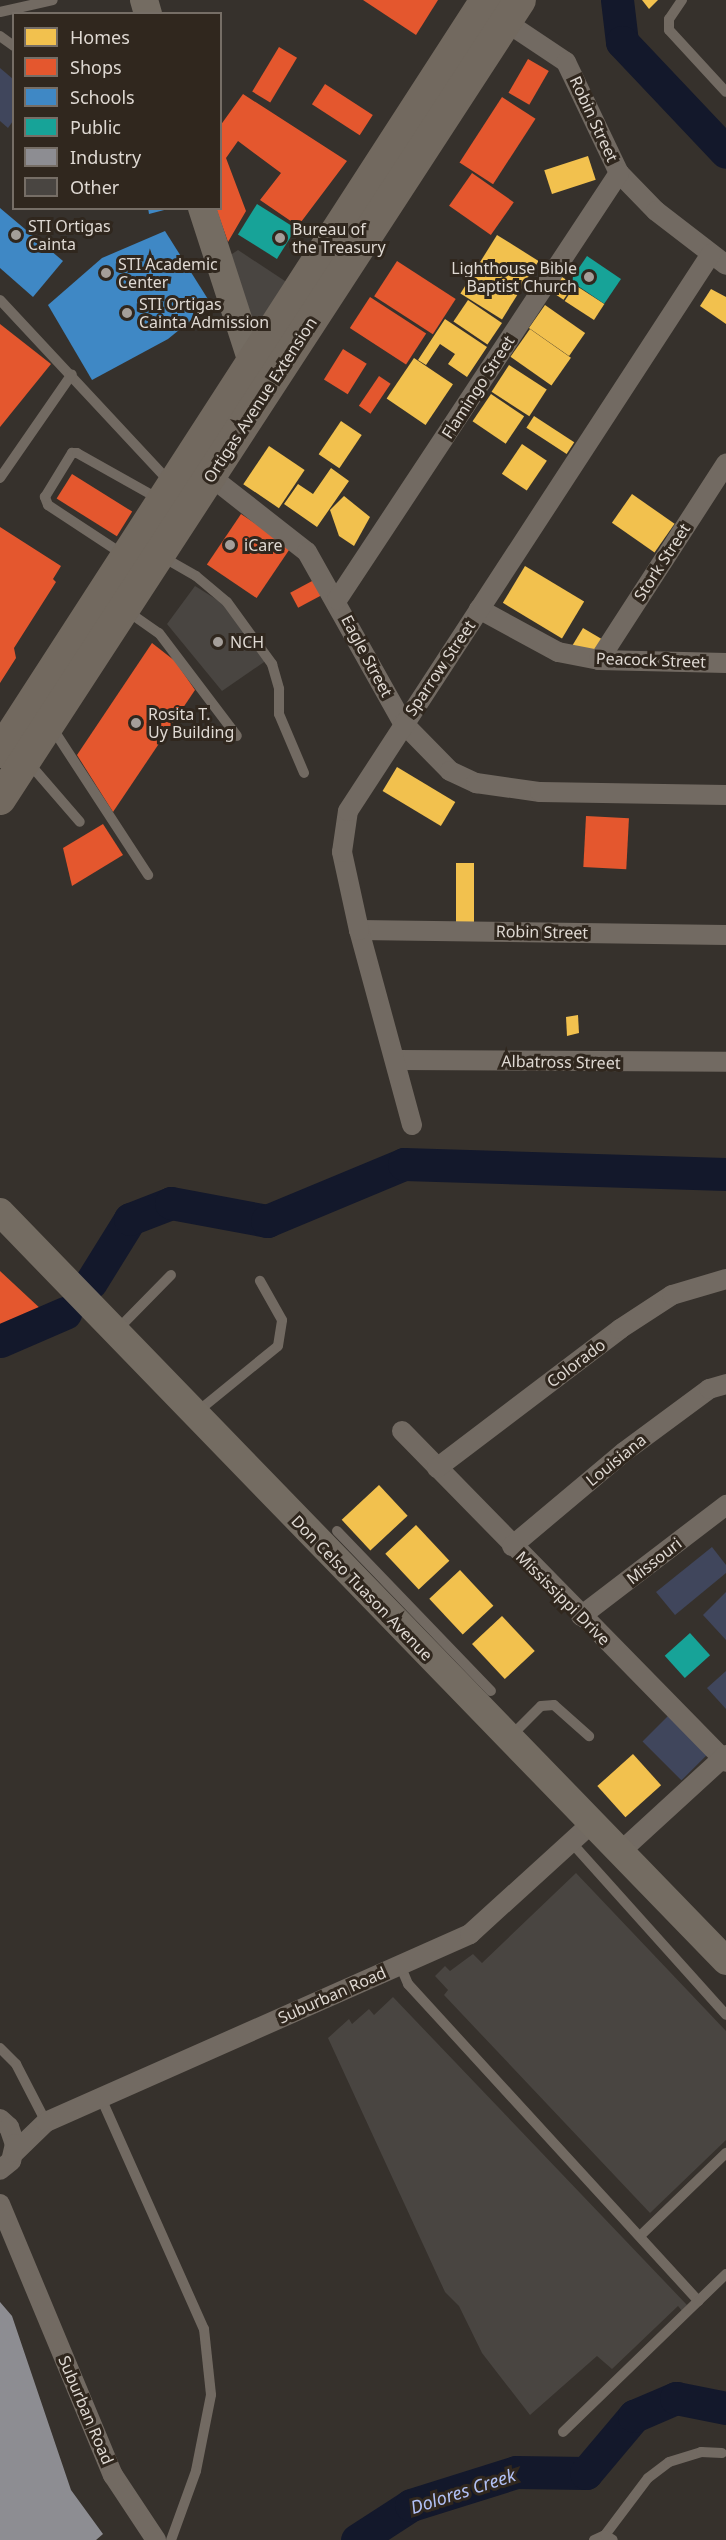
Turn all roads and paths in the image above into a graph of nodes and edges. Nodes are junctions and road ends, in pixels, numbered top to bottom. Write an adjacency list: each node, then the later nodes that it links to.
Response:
1 (53, 0): 4 (lane)
2 (682, 0): 5 (lane)
3 (493, 5): 6 (street, Robin Street); 10 (main road, Ortigas Avenue Extension); 13 (main road, Ortigas Avenue Extension)
4 (0, 12)
5 (726, 92)
6 (619, 173): 8 (street, Robin Street); 18 (street, Flamingo Street)
7 (203, 210): 10 (street)
8 (719, 260): 20 (street, Sparrow Street)
9 (0, 300): 11 (lane)
10 (252, 362): 15 (main road, Ortigas Avenue Extension)
11 (72, 374): 14 (lane); 15 (lane)
12 (726, 464): 21 (street, Stork Street)
13 (210, 476): 16 (main road, Ortigas Avenue Extension); 18 (street, Eagle Street)
14 (0, 478)
15 (167, 493): 17 (main road, Ortigas Avenue Extension); 17 (lane)
16 (159, 555): 19 (main road, Ortigas Avenue Extension); 27 (lane)
17 (126, 556): 19 (main road, Ortigas Avenue Extension)
18 (337, 600): 23 (street, Eagle Street)
19 (113, 601): 24 (main road, Ortigas Avenue Extension); 25 (lane); 26 (main road, Ortigas Avenue Extension)
20 (479, 609): 21 (street, Peacock Street); 23 (street, Sparrow Street)
21 (599, 660): 22 (street, Peacock Street)
22 (726, 663)
23 (403, 723): 28 (street, Eagle Street); 32 (street, Sparrow Street)
24 (49, 724): 26 (main road, Ortigas Avenue Extension); 31 (lane)
25 (237, 736)
26 (13, 755): 29 (main road, Ortigas Avenue Extension); 30 (lane)
27 (304, 773)
28 (726, 795)
29 (0, 799)
30 (80, 822)
31 (148, 875)
32 (359, 930): 33 (street, Robin Street); 34 (street, Sparrow Street)
33 (726, 935)
34 (397, 1060): 35 (street, Albatross Street); 36 (street, Sparrow Street)
35 (726, 1062)
36 (412, 1125)
37 (0, 1212): 41 (street, Don Celso Tuason Avenue)
38 (171, 1275): 41 (lane)
39 (726, 1279): 45 (street, Colorado)
40 (260, 1281): 43 (lane)
41 (114, 1333): 43 (street, Don Celso Tuason Avenue)
42 (726, 1384): 48 (street, Louisiana)
43 (194, 1415): 50 (street, Don Celso Tuason Avenue)
44 (402, 1431): 45 (street, Mississippi Drive)
45 (437, 1468): 48 (street, Mississippi Drive)
46 (726, 1505): 49 (street, Missouri)
47 (337, 1531): 50 (lane)
48 (512, 1546): 49 (street, Mississippi Drive)
49 (581, 1616): 54 (street, Mississippi Drive)
50 (471, 1685): 51 (lane); 53 (street, Don Celso Tuason Avenue)
51 (491, 1691)
52 (590, 1736): 53 (lane)
53 (508, 1739): 55 (street, Don Celso Tuason Avenue)
54 (725, 1758): 56 (street)
55 (581, 1833): 56 (street, Don Celso Tuason Avenue); 58 (street, Suburban Road); 59 (lane)
56 (619, 1853): 57 (street, Don Celso Tuason Avenue)
57 (726, 1961)
58 (400, 1965): 61 (street, Suburban Road); 67 (lane)
59 (726, 2015)
60 (0, 2048): 63 (lane)
61 (101, 2098): 63 (street, Suburban Road); 73 (lane)
62 (2, 2120): 63 (street, Suburban Road); 65 (street)
63 (46, 2122): 65 (street, Suburban Road)
64 (726, 2153): 67 (lane)
65 (7, 2163): 66 (street, Suburban Road)
66 (1, 2205): 73 (street, Suburban Road)
67 (640, 2236): 69 (lane)
68 (726, 2274): 69 (lane)
69 (698, 2301): 70 (lane)
70 (563, 2432)
71 (722, 2453): 72 (lane)
72 (609, 2538): 74 (lane)
73 (157, 2539)
74 (594, 2540)

